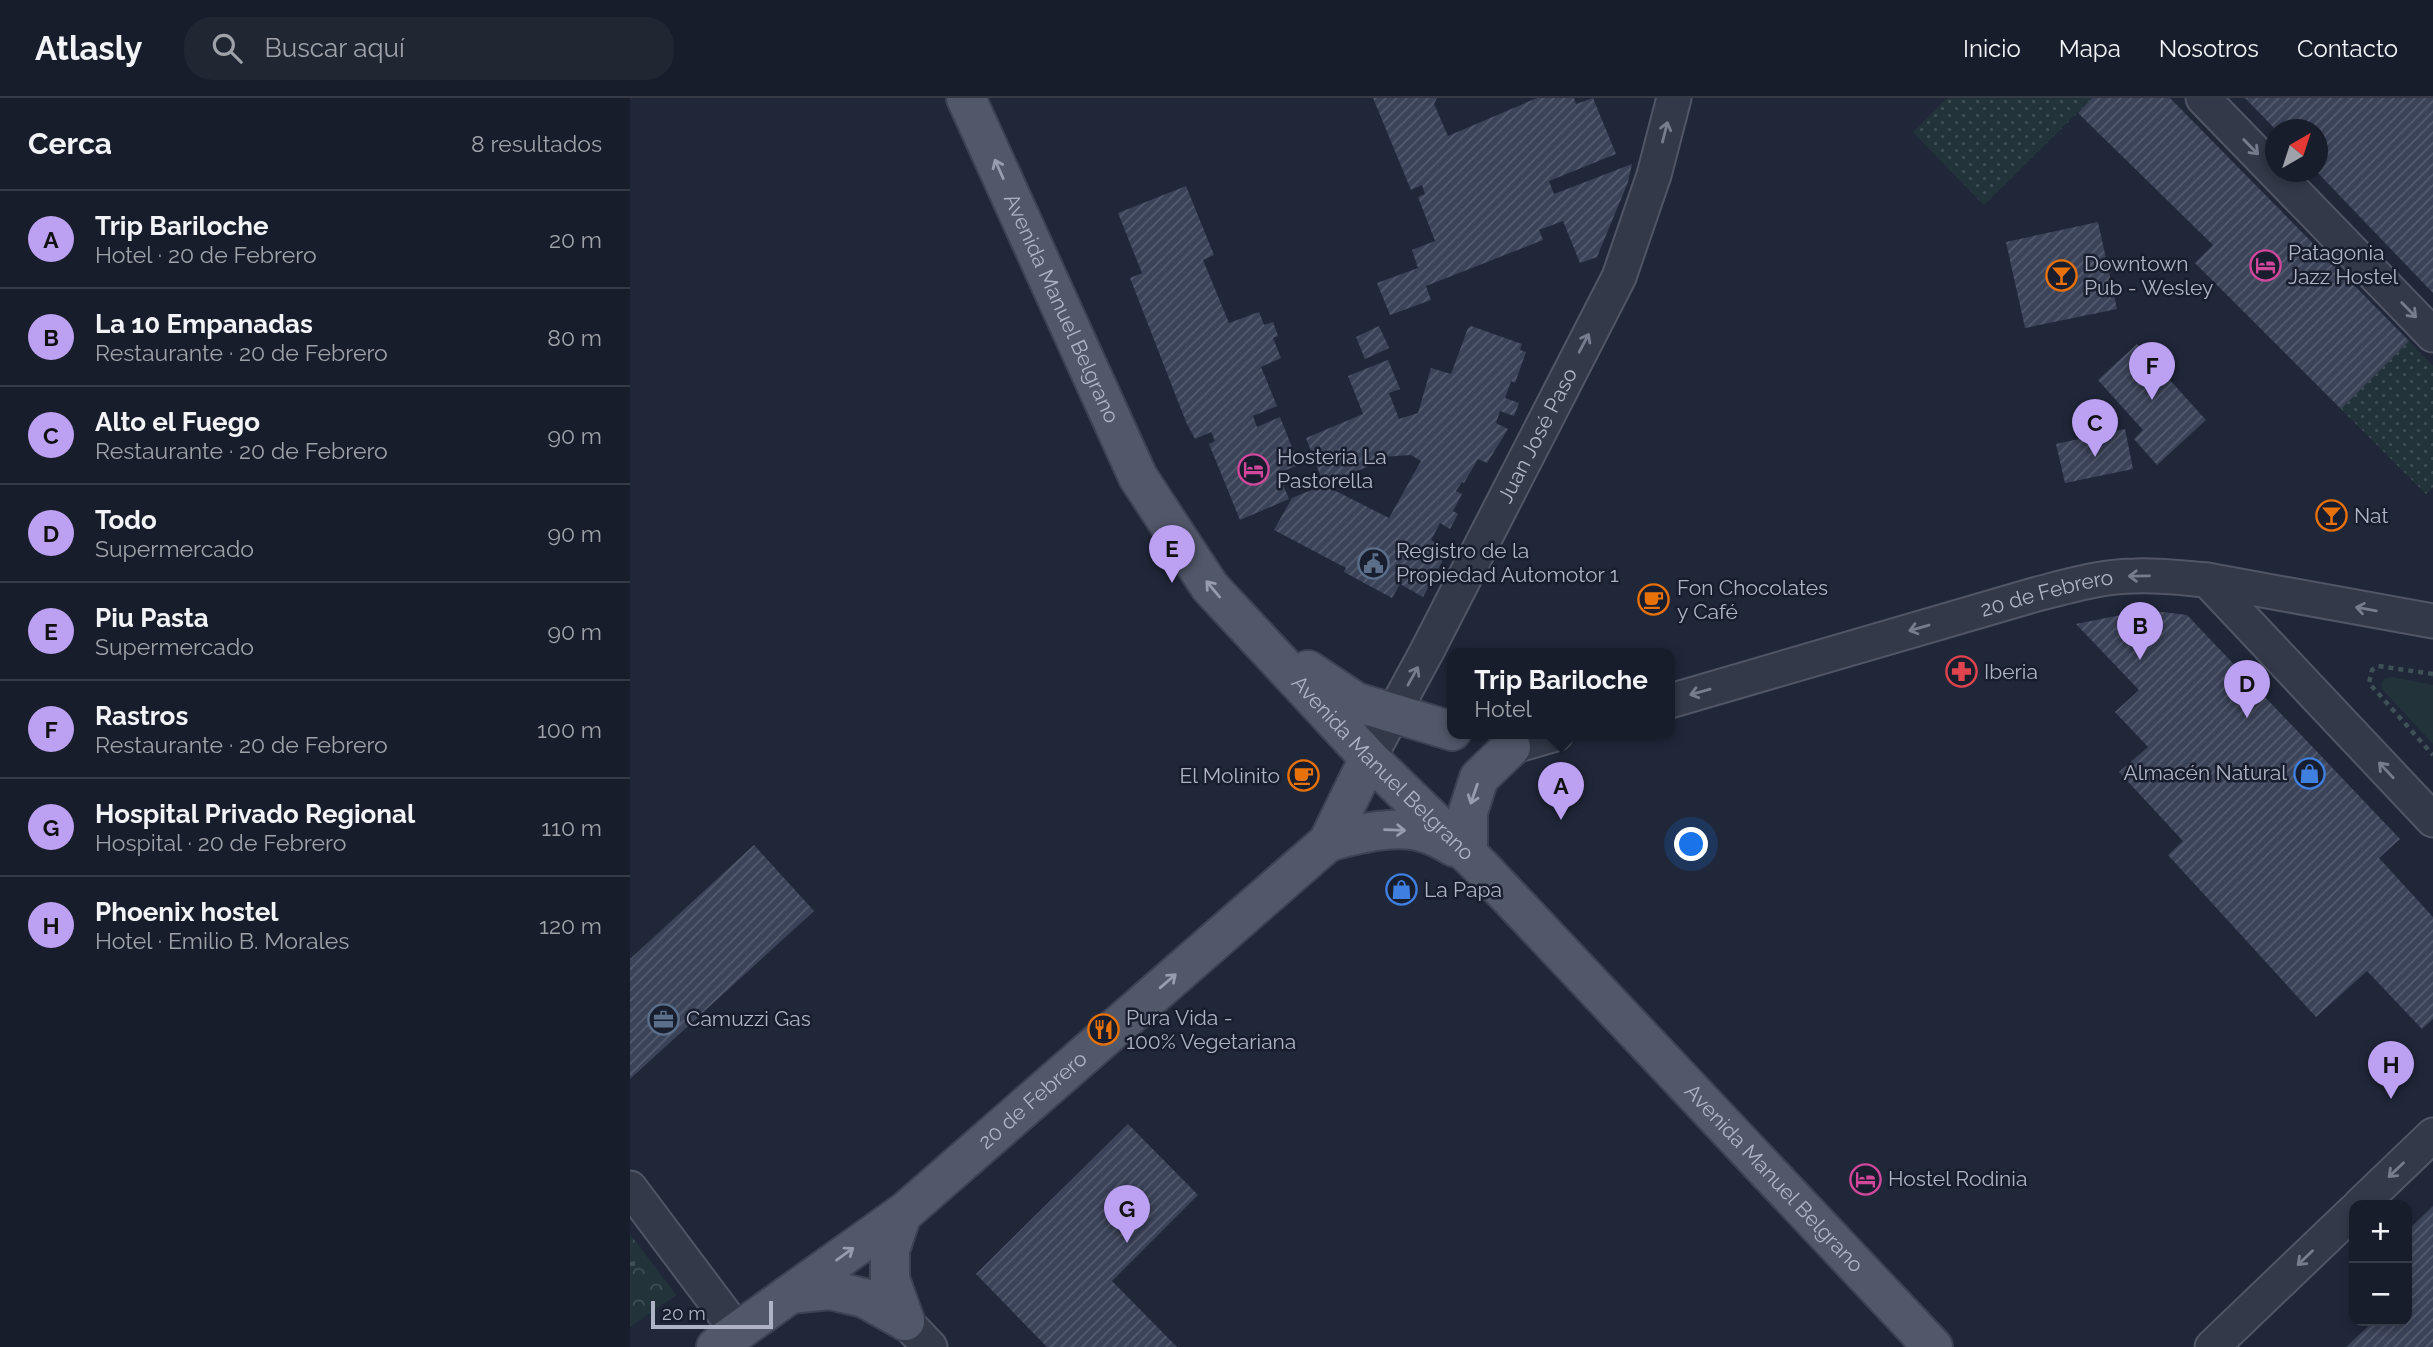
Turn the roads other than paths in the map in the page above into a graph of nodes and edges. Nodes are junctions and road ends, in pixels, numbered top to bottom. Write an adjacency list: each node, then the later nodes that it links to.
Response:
1 (966, 98): 7 (main road, Avenida Manuel Belgrano, one-way to 1)
2 (1674, 98): 9 (street, Juan José Paso, one-way to 2)
3 (2203, 98): 4 (street, one-way to 4)
4 (2433, 335)
5 (2207, 580): 6 (street, 20 de Febrero, one-way to 5); 8 (street, 20 de Febrero, one-way to 8); 15 (street, one-way to 5)
6 (2433, 621)
7 (1259, 639): 9 (main road); 14 (main road, Avenida Manuel Belgrano)
8 (1675, 700)
9 (1393, 713): 10 (main road); 14 (street, Juan José Paso)
10 (1447, 729)
11 (1481, 739): 13 (main road)
12 (1539, 739): 13 (street)
13 (1511, 747): 17 (main road, one-way to 17)
14 (1369, 758): 16 (main road, 20 de Febrero); 17 (main road, Avenida Manuel Belgrano)
15 (2433, 820)
16 (1328, 842): 17 (main road, one-way to 17); 21 (main road, 20 de Febrero, one-way to 16)
17 (1468, 854): 26 (main road, Avenida Manuel Belgrano)
18 (2433, 1135): 20 (street, one-way to 20)
19 (630, 1188): 25 (street)
20 (2365, 1200)
21 (902, 1214): 23 (main road, 20 de Febrero, one-way to 21); 24 (main road)
22 (2349, 1216): 27 (street, one-way to 27)
23 (790, 1294): 24 (main road); 25 (main road, 20 de Febrero)
24 (917, 1334)
25 (727, 1340)
26 (1933, 1347)
27 (2212, 1347)

